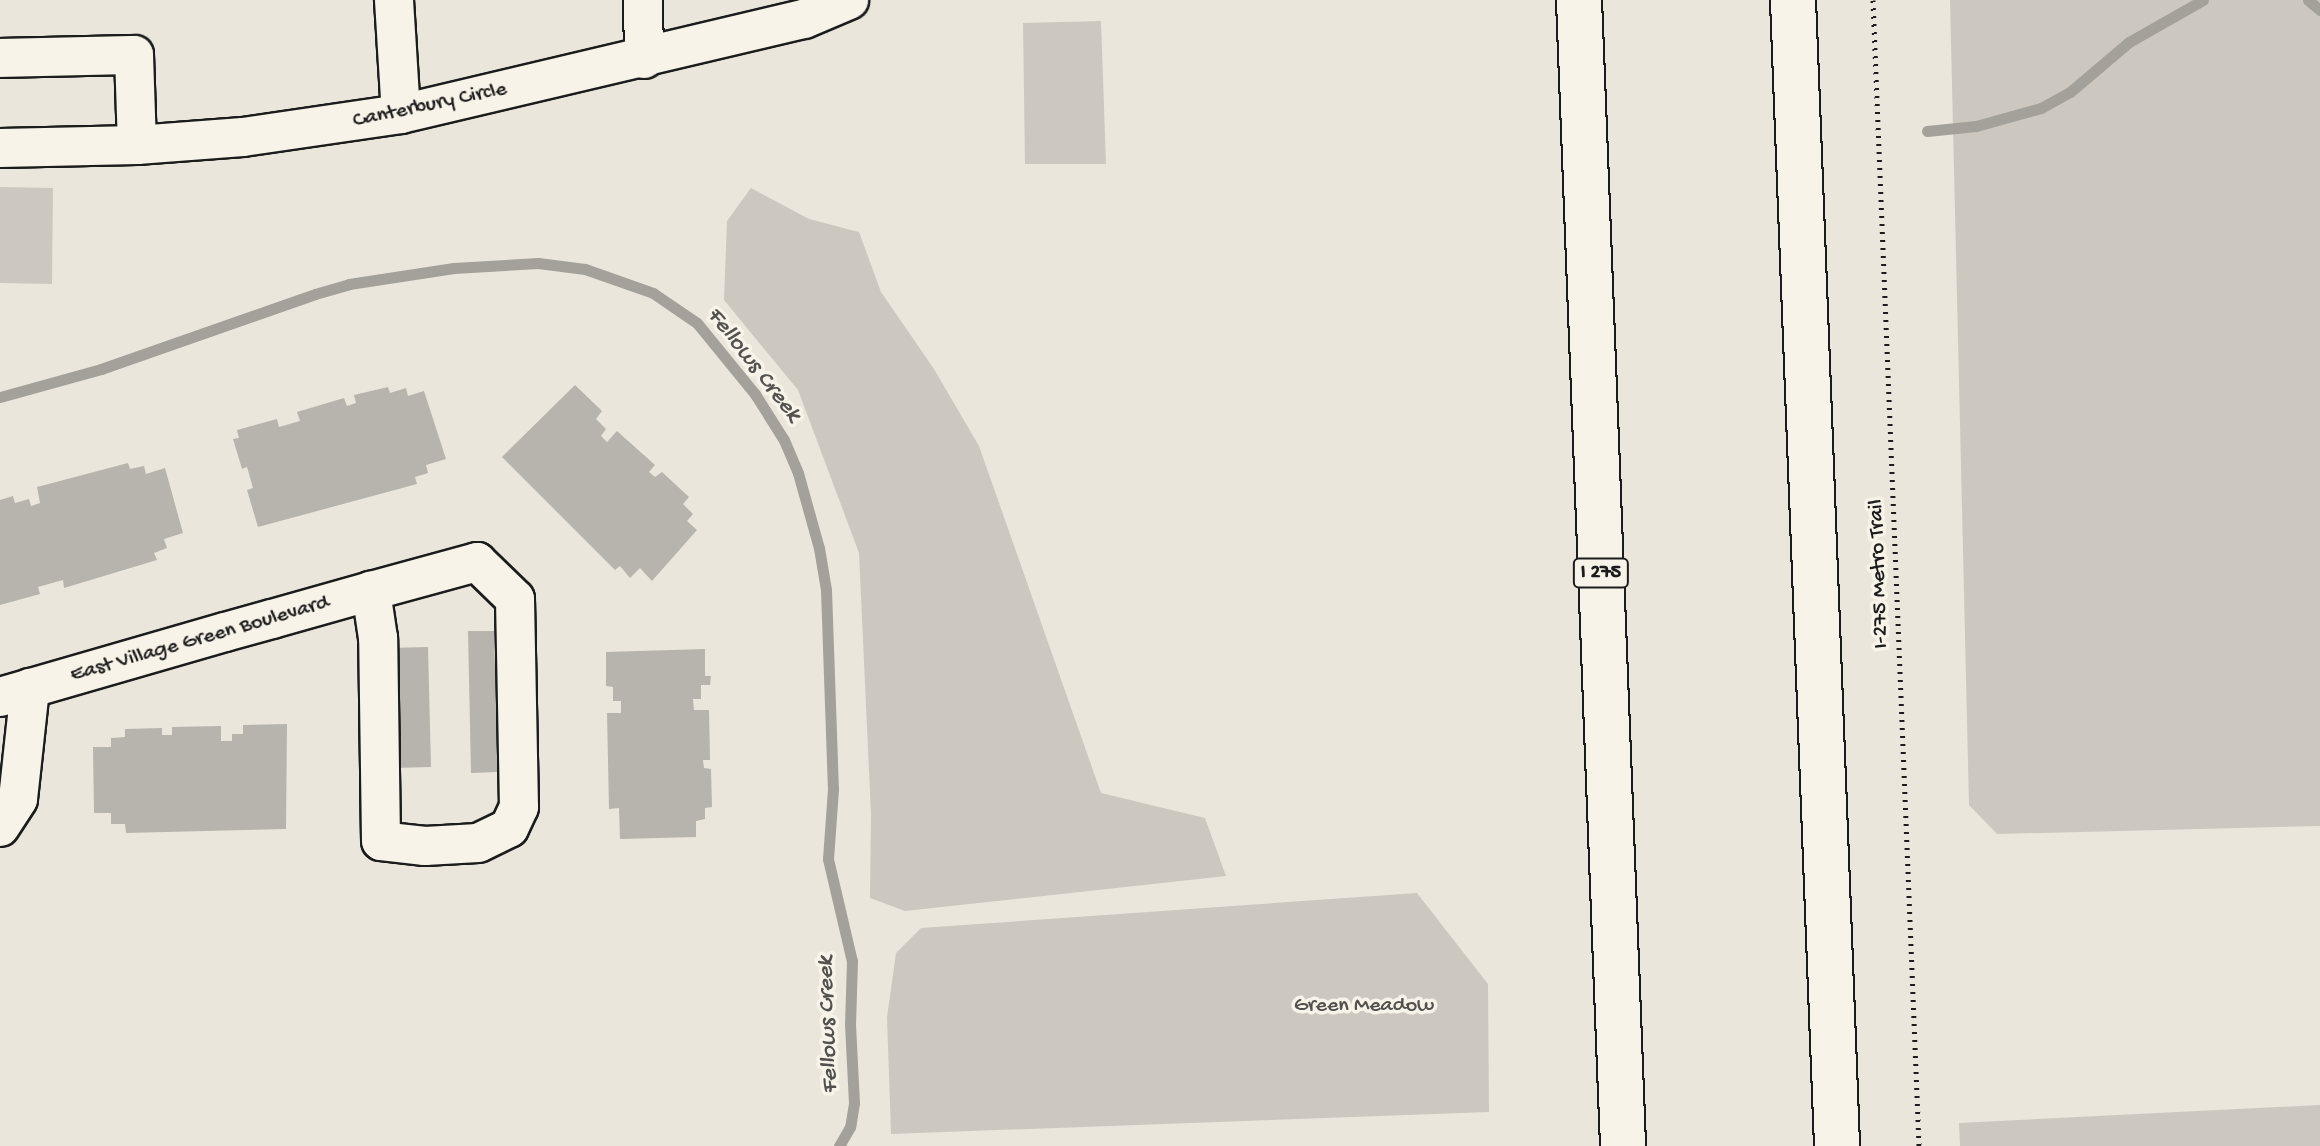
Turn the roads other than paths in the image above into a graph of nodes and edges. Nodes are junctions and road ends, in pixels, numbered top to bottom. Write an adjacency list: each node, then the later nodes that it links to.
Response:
1 (394, 0): 8 (street)
2 (643, 0): 7 (street)
3 (849, 0): 7 (street, Canterbury Circle)
4 (1579, 0): 14 (highway, I 275)
5 (1793, 0): 15 (highway)
6 (0, 58): 9 (street)
7 (644, 59): 8 (street, Canterbury Circle)
8 (401, 114): 9 (street, Canterbury Circle)
9 (137, 145): 10 (street, Canterbury Circle)
10 (0, 148)
11 (371, 591): 11 (street, East Village Green Boulevard); 12 (street, East Village Green Boulevard)
12 (15, 692): 13 (street, East Village Green Boulevard)
13 (0, 827)
14 (1623, 1146)
15 (1837, 1146)

